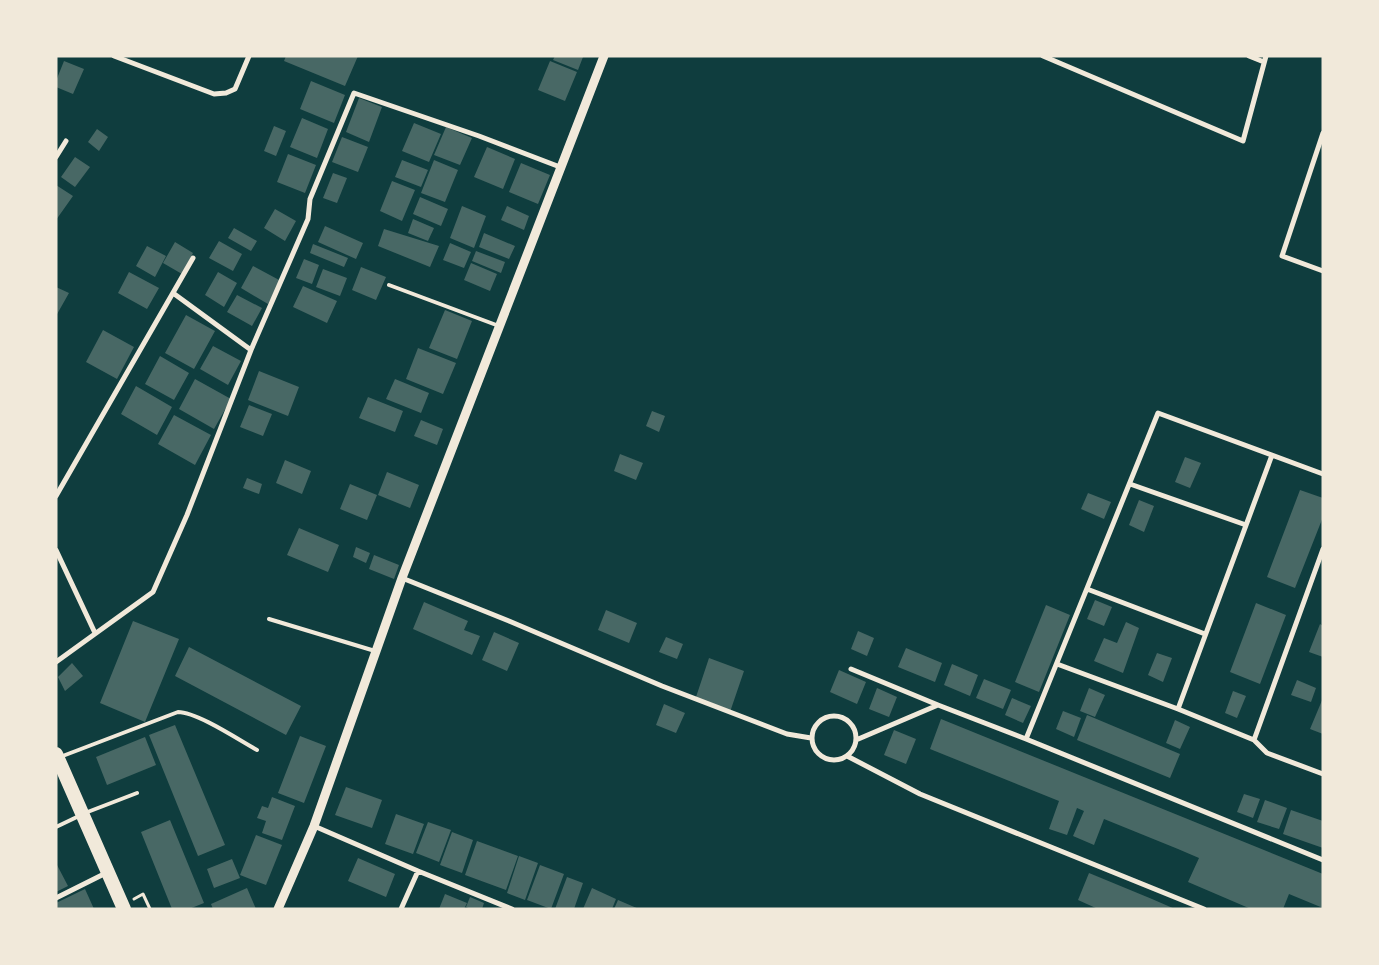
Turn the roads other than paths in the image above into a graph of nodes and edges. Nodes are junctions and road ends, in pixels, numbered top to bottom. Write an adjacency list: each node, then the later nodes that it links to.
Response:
1 (114, 56): 2 (street)
2 (249, 56)
3 (604, 56): 11 (street)
4 (1043, 56): 7 (street)
5 (1249, 56): 7 (street)
6 (1266, 56): 7 (street)
7 (1264, 62)
8 (1323, 133): 13 (street)
9 (66, 141): 10 (street)
10 (56, 157)
11 (560, 167): 16 (street); 17 (street)
12 (193, 258): 15 (street)
13 (1323, 271)
14 (388, 285): 16 (lane)
15 (173, 293): 17 (street); 21 (street)
16 (500, 327): 25 (street)
17 (251, 350): 28 (street)
18 (1272, 454): 19 (street); 20 (street); 22 (street)
19 (1323, 474)
20 (1130, 484): 22 (street); 26 (street)
21 (56, 496)
22 (1246, 525): 29 (street)
23 (1323, 549): 39 (street)
24 (56, 550): 28 (street)
25 (402, 578): 30 (street); 36 (street)
26 (1087, 589): 29 (street); 32 (street)
27 (269, 619): 30 (lane)
28 (95, 633): 31 (street)
29 (1205, 634): 35 (street)
30 (376, 651): 46 (street)
31 (56, 662)
32 (1057, 664): 35 (street); 37 (street)
33 (851, 669): 34 (street)
34 (938, 705): 37 (street); 38 (street)
35 (1178, 709): 39 (street)
36 (811, 738): 38 (street); 42 (street)
37 (1026, 739): 48 (street)
38 (856, 740): 42 (street)
39 (1254, 740): 43 (street)
40 (257, 750): 41 (lane)
41 (57, 756): 45 (highway)
42 (848, 756): 56 (street)
43 (1323, 774)
44 (137, 793): 45 (lane)
45 (83, 814): 47 (lane); 50 (highway)
46 (314, 826): 49 (street); 53 (street)
47 (56, 828)
48 (1323, 860)
49 (418, 871): 54 (street); 55 (street)
50 (108, 872): 51 (street); 52 (highway)
51 (56, 898)
52 (124, 909)
53 (278, 909)
54 (401, 909)
55 (512, 909)
56 (1204, 909)

